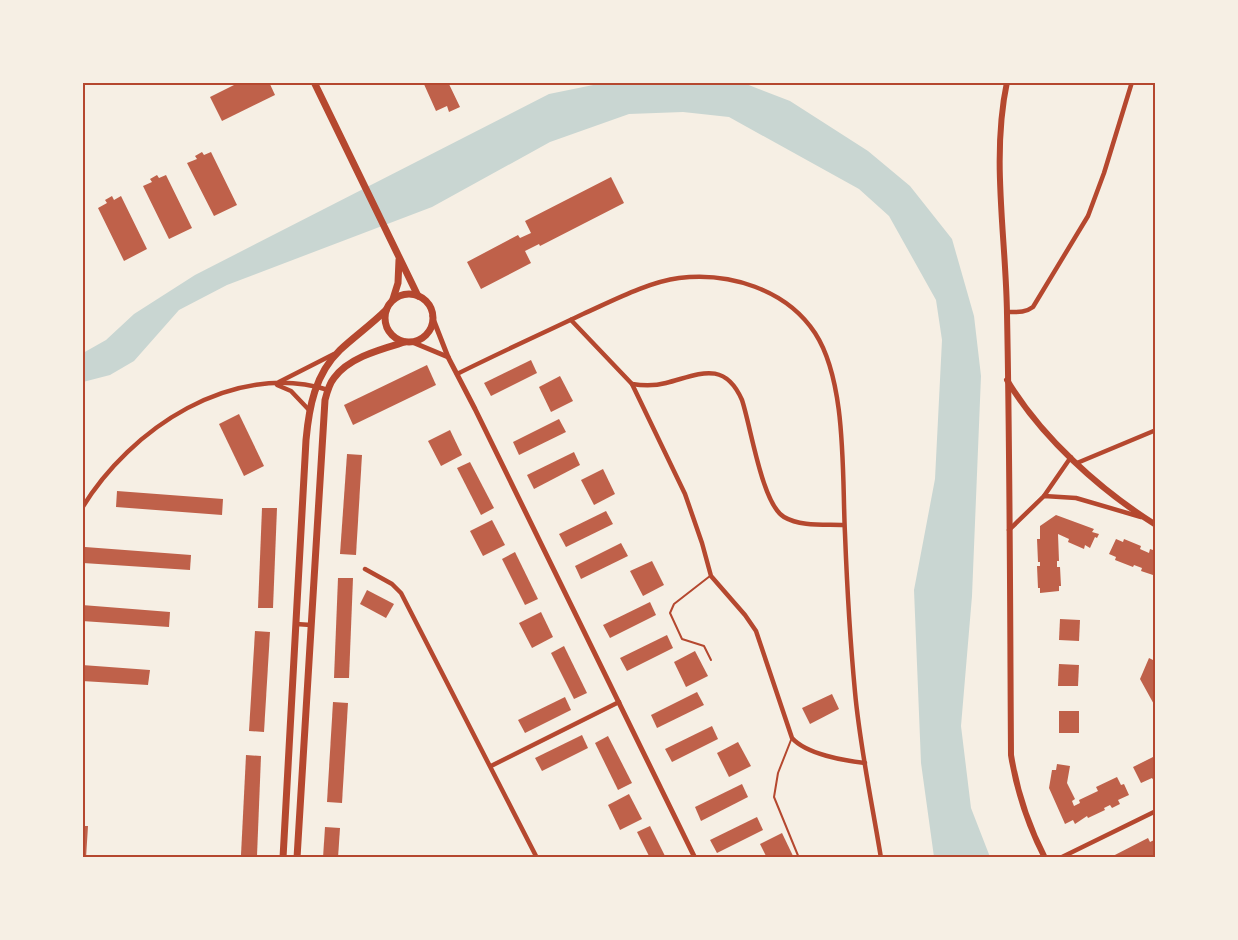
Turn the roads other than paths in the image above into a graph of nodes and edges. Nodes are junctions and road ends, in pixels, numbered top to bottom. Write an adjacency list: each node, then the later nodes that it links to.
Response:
1 (314, 82): 4 (main road)
2 (1006, 82): 8 (main road)
3 (1132, 82): 8 (street)
4 (399, 257): 5 (main road); 6 (main road)
5 (418, 296): 6 (main road); 9 (main road)
6 (393, 300): 7 (main road)
7 (386, 310): 11 (main road); 12 (main road)
8 (1007, 312): 15 (main road)
9 (432, 316): 11 (main road); 13 (street)
10 (571, 320): 14 (street); 17 (street); 29 (street)
11 (409, 342): 13 (street); 19 (main road)
12 (339, 351): 16 (street); 18 (main road)
13 (448, 357): 14 (street)
14 (457, 374): 37 (street)
15 (1007, 380): 24 (main road); 31 (main road)
16 (274, 384): 18 (street); 20 (street); 27 (street)
17 (632, 384): 29 (street); 33 (street)
18 (316, 386): 19 (street); 20 (main road)
19 (328, 390): 23 (main road)
20 (310, 411): 22 (main road)
21 (1155, 430): 25 (street)
22 (307, 434): 23 (main road); 34 (main road)
23 (322, 436): 35 (main road)
24 (1071, 457): 25 (main road); 26 (street)
25 (1077, 463): 28 (main road)
26 (1044, 496): 28 (street); 31 (street)
27 (82, 508)
28 (1146, 519): 30 (main road)
29 (844, 525): 39 (street)
30 (1155, 525)
31 (1009, 530): 48 (main road)
32 (365, 569): 40 (street)
33 (711, 576): 36 (lane); 38 (street)
34 (296, 624): 35 (street); 42 (main road)
35 (311, 625): 43 (main road)
36 (711, 660)
37 (619, 702): 40 (street); 45 (street)
38 (792, 738): 39 (street); 46 (lane)
39 (865, 763): 47 (street)
40 (491, 766): 44 (street)
41 (1155, 811): 49 (street)
42 (283, 858)
43 (297, 858)
44 (537, 858)
45 (695, 858)
46 (799, 858)
47 (881, 858)
48 (1045, 858)
49 (1060, 858)

